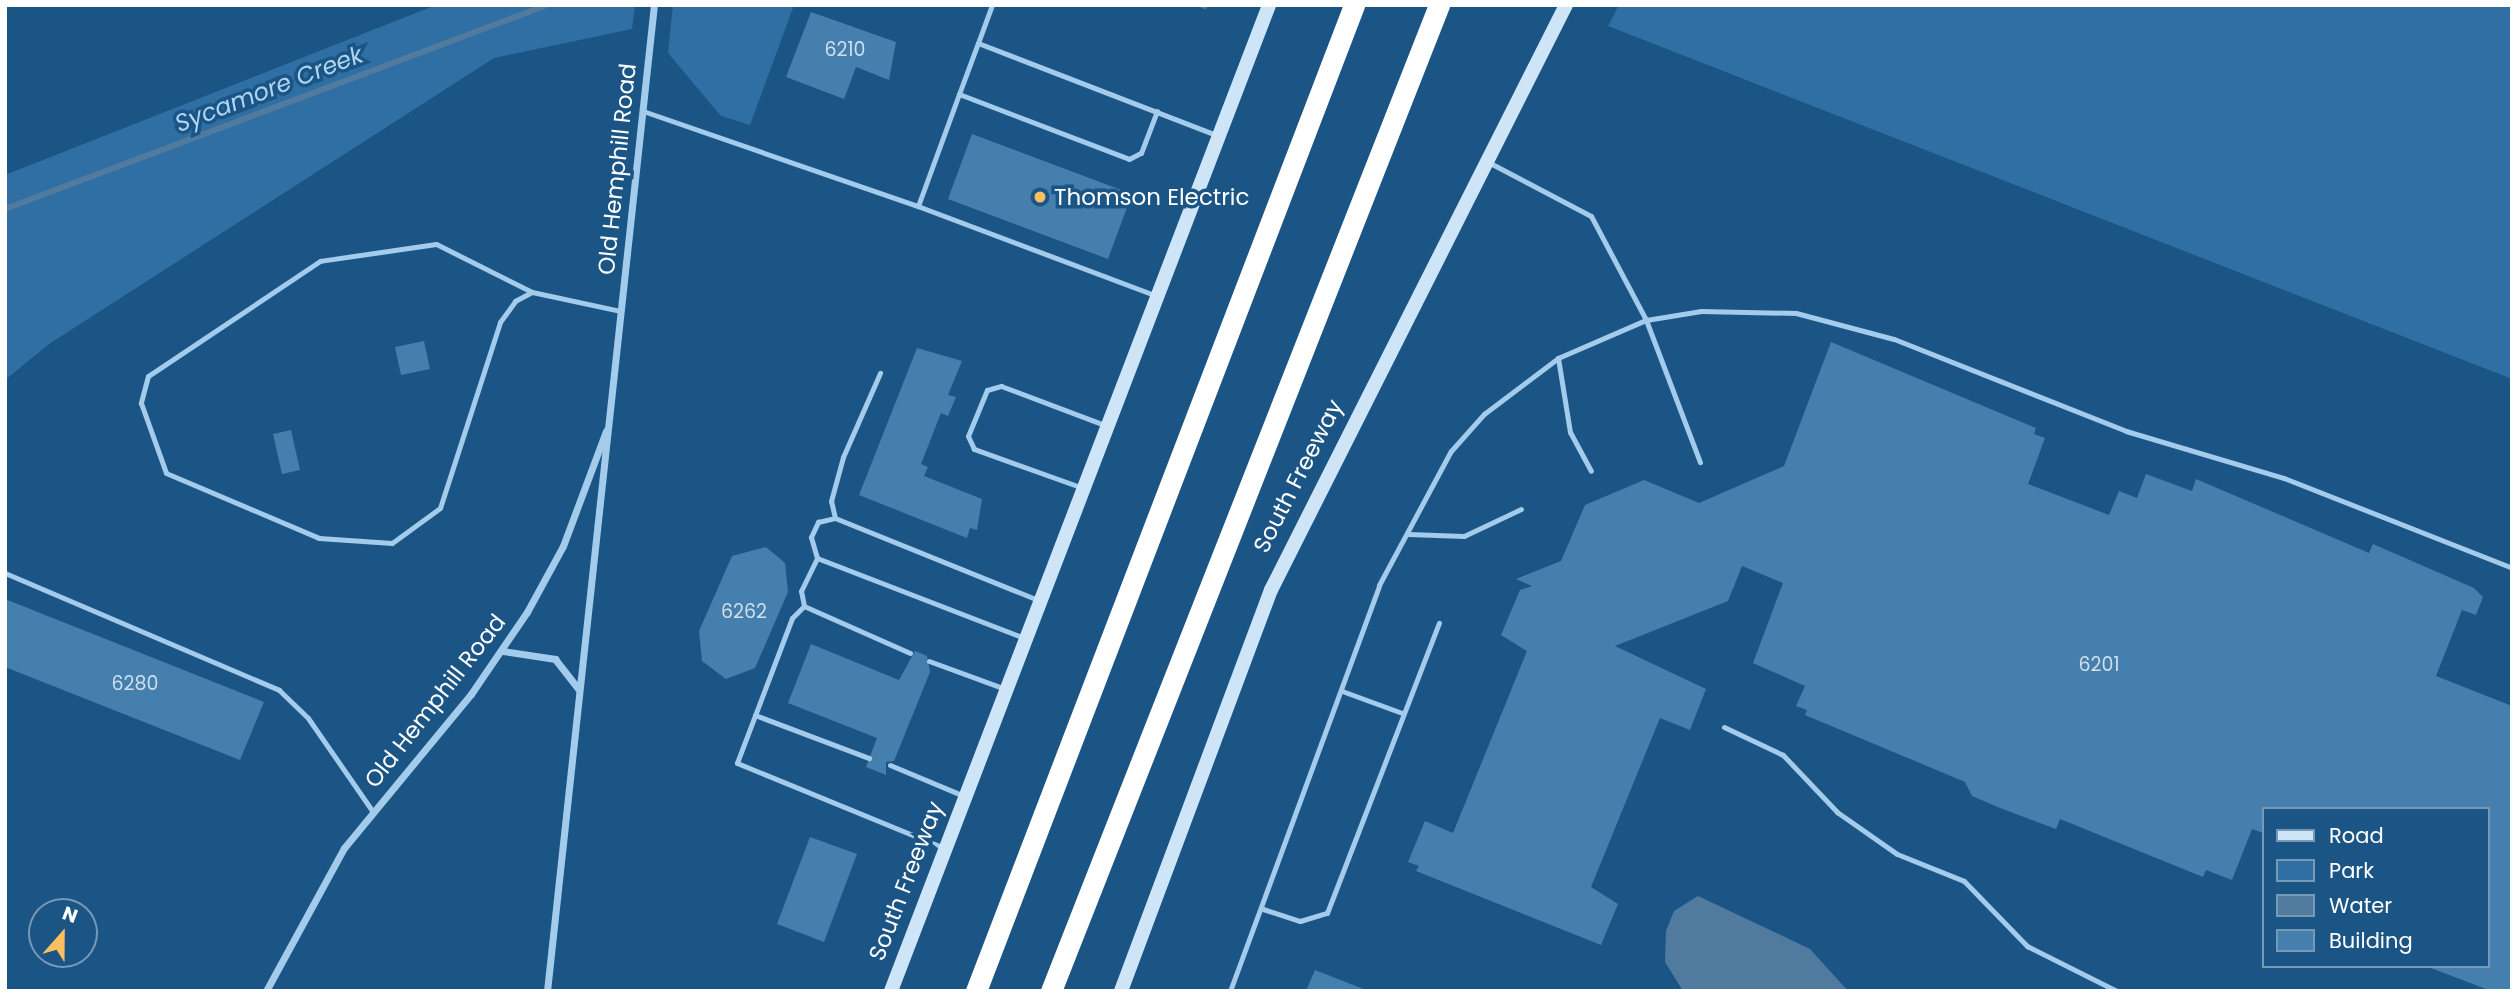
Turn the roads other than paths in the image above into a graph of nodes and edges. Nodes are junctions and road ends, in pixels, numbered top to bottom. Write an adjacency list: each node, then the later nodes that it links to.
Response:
1 (654, 5): 9 (street, Old Hemphill Road)
2 (992, 5): 7 (lane)
3 (1269, 5): 11 (main road, South Freeway)
4 (1354, 5): 53 (highway)
5 (1439, 5): 54 (highway, South Freeway)
6 (1566, 5): 12 (main road, South Freeway)
7 (978, 43): 8 (lane); 10 (lane)
8 (959, 94): 10 (lane); 13 (lane)
9 (643, 111): 13 (lane); 16 (street, Old Hemphill Road)
10 (1157, 111): 11 (lane)
11 (1219, 136): 15 (main road, South Freeway)
12 (1490, 163): 17 (lane); 55 (main road, South Freeway)
13 (918, 206): 15 (lane)
14 (532, 292): 14 (lane); 16 (lane)
15 (1158, 296): 21 (main road, South Freeway)
16 (621, 310): 20 (street, Old Hemphill Road)
17 (1646, 320): 18 (lane); 22 (lane); 29 (lane)
18 (1558, 358): 23 (lane); 27 (lane)
19 (880, 373): 26 (lane)
20 (610, 421): 35 (street, Old Hemphill Road); 38 (street, Old Hemphill Road)
21 (1108, 426): 24 (main road, South Freeway); 24 (lane)
22 (1700, 462)
23 (1591, 471)
24 (1084, 489): 31 (main road, South Freeway)
25 (1521, 509): 27 (lane)
26 (835, 518): 28 (lane); 31 (lane)
27 (1408, 534): 40 (lane)
28 (817, 558): 32 (lane); 34 (lane)
29 (2512, 568)
30 (5, 573): 47 (lane)
31 (1041, 601): 34 (main road, South Freeway)
32 (804, 606): 36 (lane); 42 (lane)
33 (1439, 623): 41 (lane)
34 (1027, 639): 39 (main road, South Freeway)
35 (503, 651): 38 (street); 47 (street, Old Hemphill Road)
36 (910, 653)
37 (929, 661): 39 (lane)
38 (579, 690): 51 (street, Old Hemphill Road)
39 (1007, 690): 46 (main road, South Freeway)
40 (1342, 691): 41 (lane); 49 (lane)
41 (1402, 713): 49 (lane)
42 (755, 715): 44 (lane); 48 (lane)
43 (1724, 727): 57 (lane)
44 (869, 758)
45 (890, 765): 46 (lane)
46 (966, 797): 48 (main road, South Freeway)
47 (373, 812): 50 (street, Old Hemphill Road)
48 (946, 848): 52 (main road, South Freeway)
49 (1263, 909): 56 (lane)
50 (266, 991)
51 (547, 991)
52 (891, 991)
53 (976, 991)
54 (1051, 991)
55 (1121, 991)
56 (1230, 991)
57 (2117, 991)

